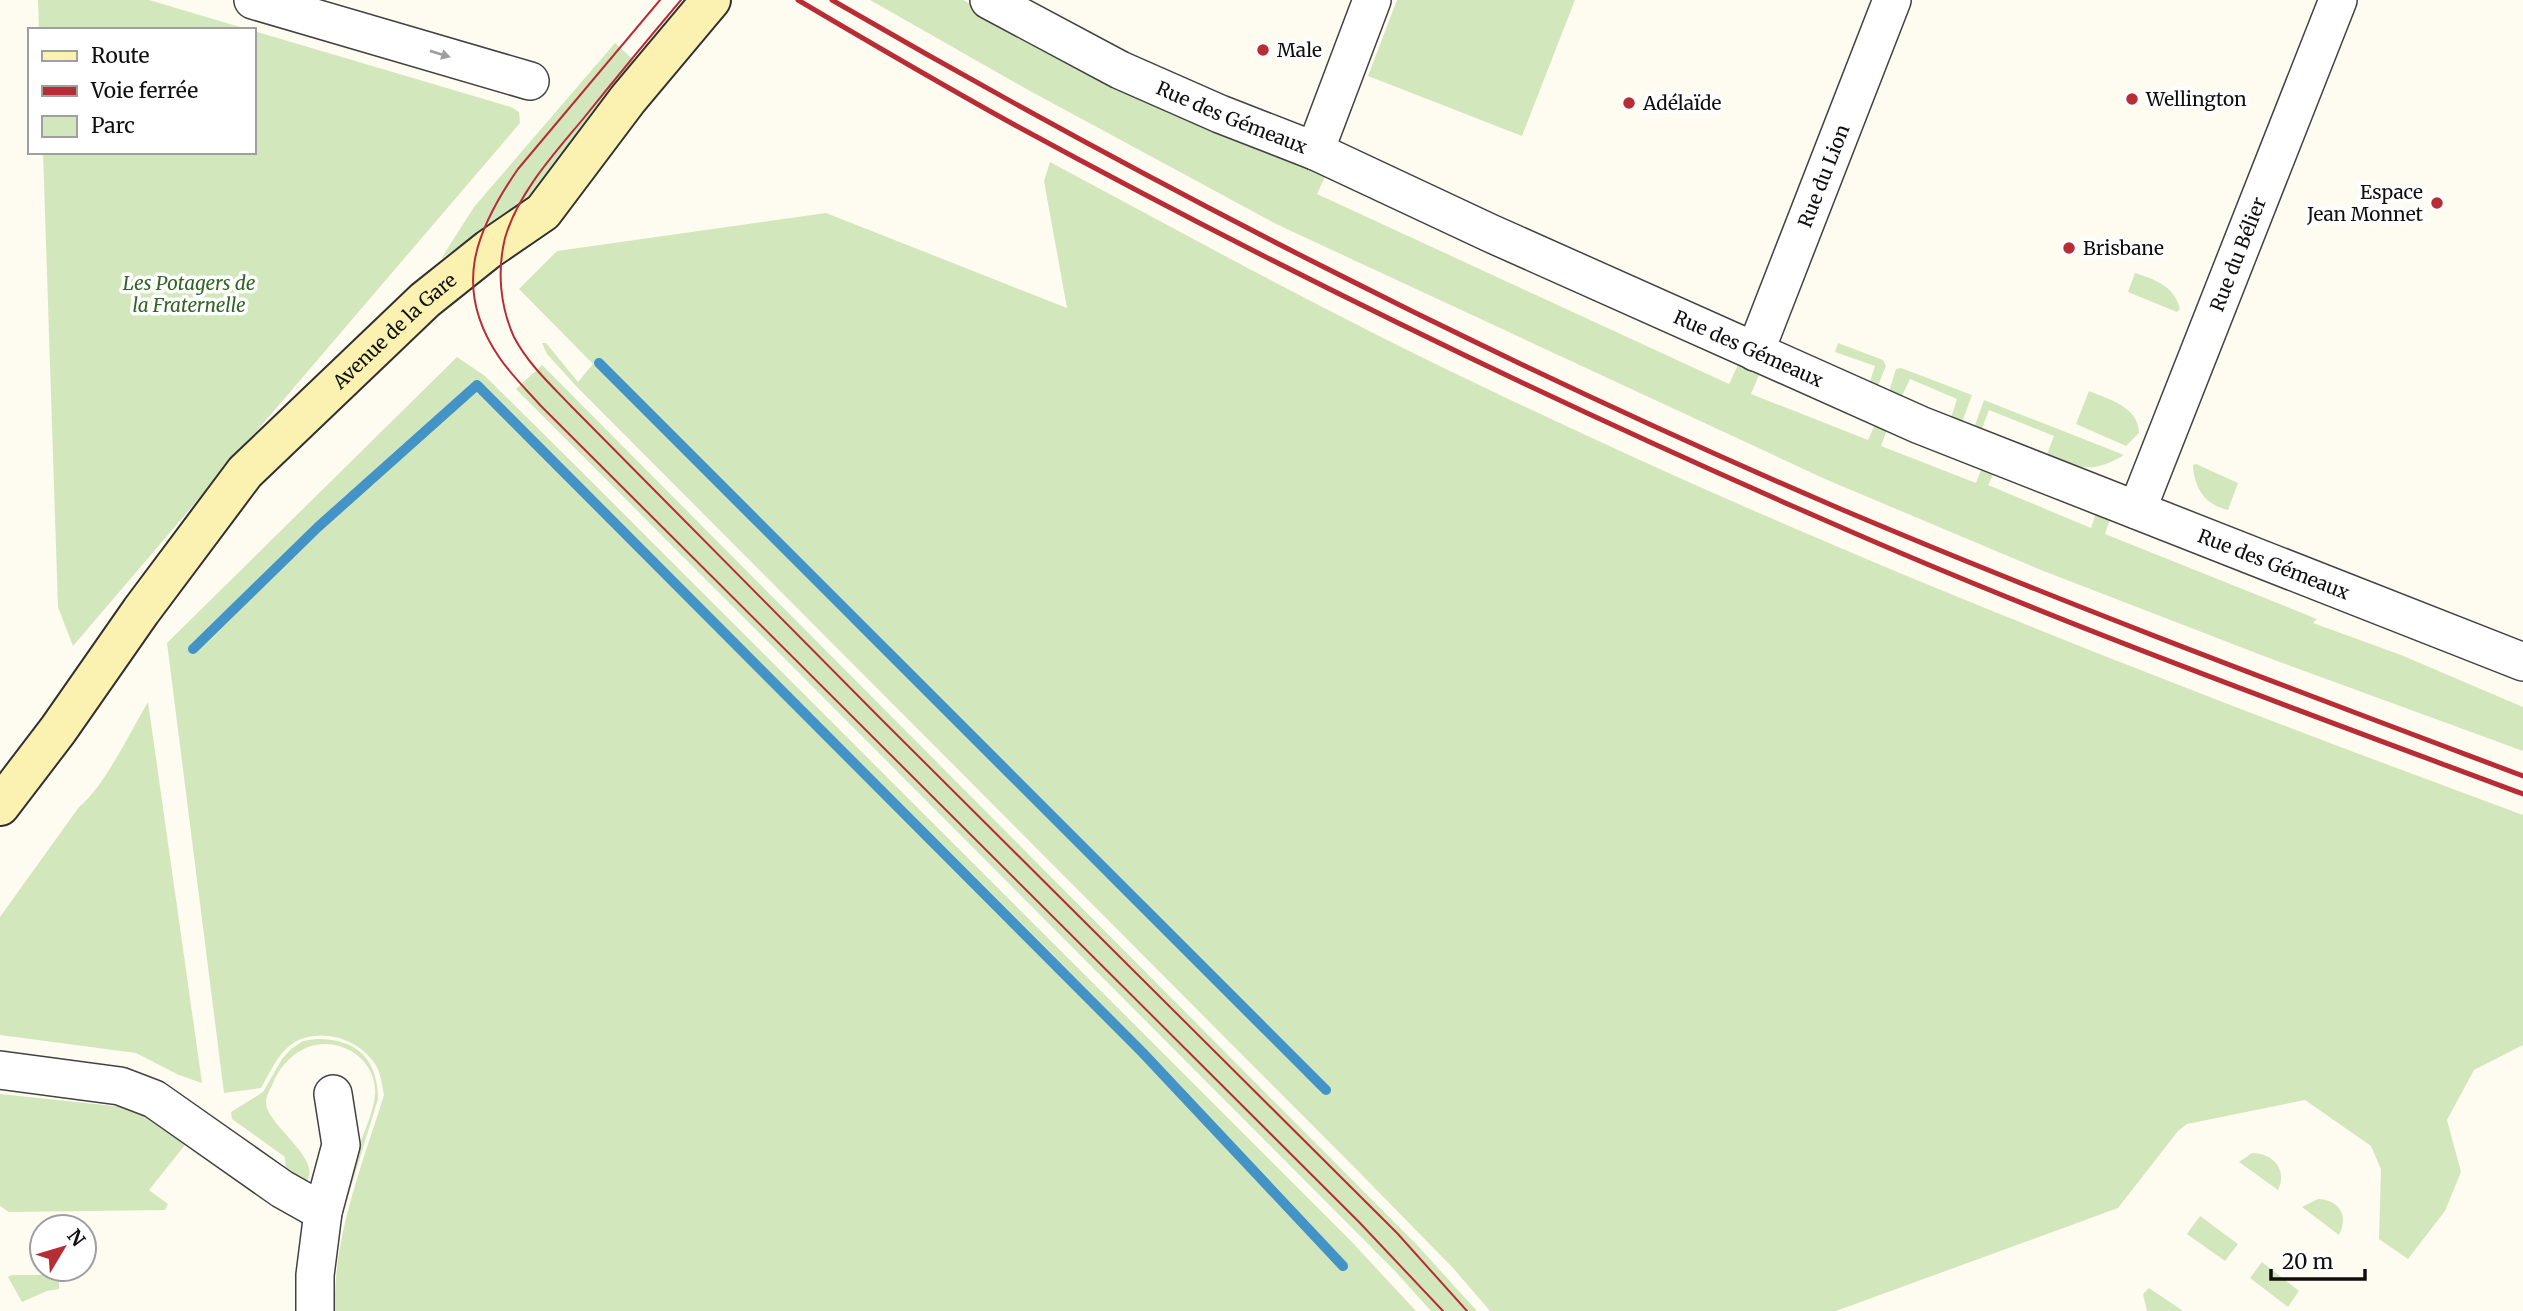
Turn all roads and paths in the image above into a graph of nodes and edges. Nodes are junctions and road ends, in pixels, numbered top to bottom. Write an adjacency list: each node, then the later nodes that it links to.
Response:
1 (253, 0): 7 (street, one-way to 7)
2 (711, 0): 12 (main road, Avenue de la Gare)
3 (989, 0): 8 (street, Rue des Gémeaux)
4 (1372, 0): 8 (street)
5 (1892, 0): 9 (street, Rue du Lion)
6 (2338, 0): 10 (street, Rue du Bélier)
7 (530, 81)
8 (1315, 151): 9 (street, Rue des Gémeaux)
9 (1755, 352): 10 (street, Rue des Gémeaux)
10 (2137, 510): 11 (street, Rue des Gémeaux)
11 (2523, 662)
12 (0, 806)
13 (0, 1070): 15 (street)
14 (333, 1094): 15 (street)
15 (323, 1212): 16 (street)
16 (315, 1311)

